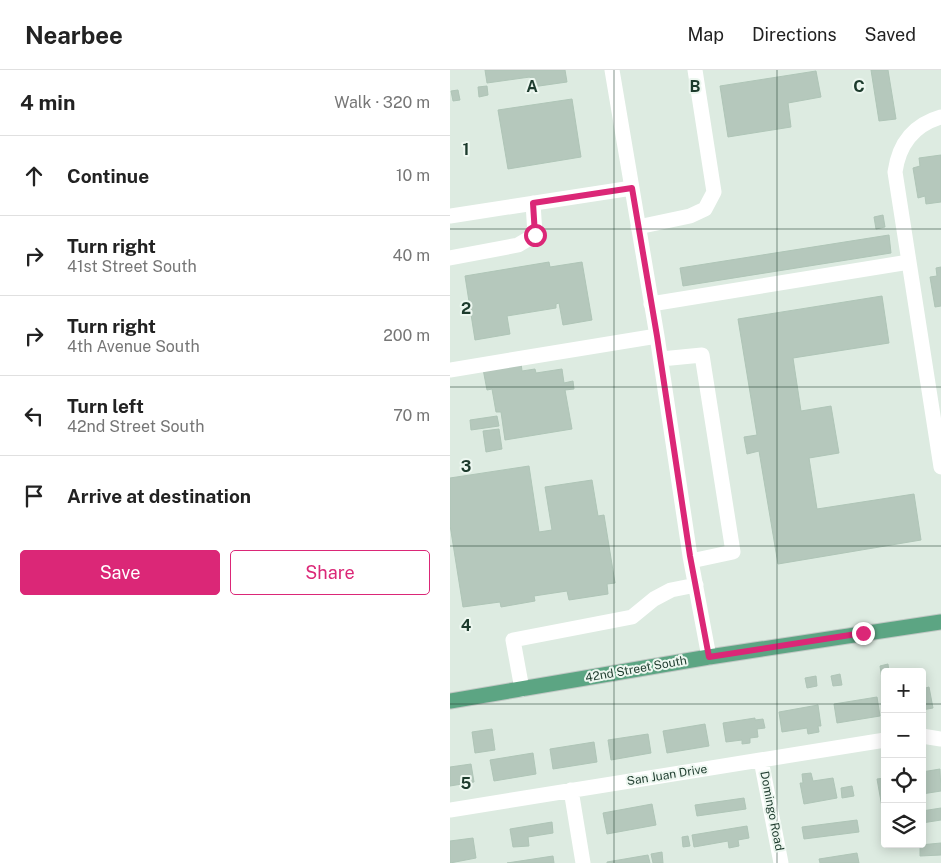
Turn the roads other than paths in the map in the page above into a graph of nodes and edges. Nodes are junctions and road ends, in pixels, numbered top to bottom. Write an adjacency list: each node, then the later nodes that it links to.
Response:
1 (612, 70): 4 (street)
2 (694, 70): 7 (street)
3 (941, 117): 9 (street)
4 (632, 188): 5 (street); 7 (street)
5 (533, 203): 6 (street); 8 (street)
6 (450, 216)
7 (638, 227): 10 (street)
8 (450, 258)
9 (909, 262): 10 (street); 14 (street)
10 (651, 304): 11 (street)
11 (657, 336): 12 (street); 13 (street)
12 (661, 359): 15 (street); 15 (street)
13 (450, 370)
14 (941, 467)
15 (691, 561): 16 (street)
16 (696, 585): 18 (street); 19 (street)
17 (941, 622): 18 (main road, 42nd Street South)
18 (709, 657): 19 (main road, 42nd Street South)
19 (522, 689): 20 (main road, 42nd Street South)
20 (450, 701)
21 (926, 737): 22 (street)
22 (941, 739)
23 (881, 741): 24 (street, San Juan Drive)
24 (761, 760): 25 (street, San Juan Drive); 28 (street, Domingo Road)
25 (571, 790): 26 (street, San Juan Drive); 27 (street)
26 (450, 810)
27 (583, 863)
28 (782, 863)

